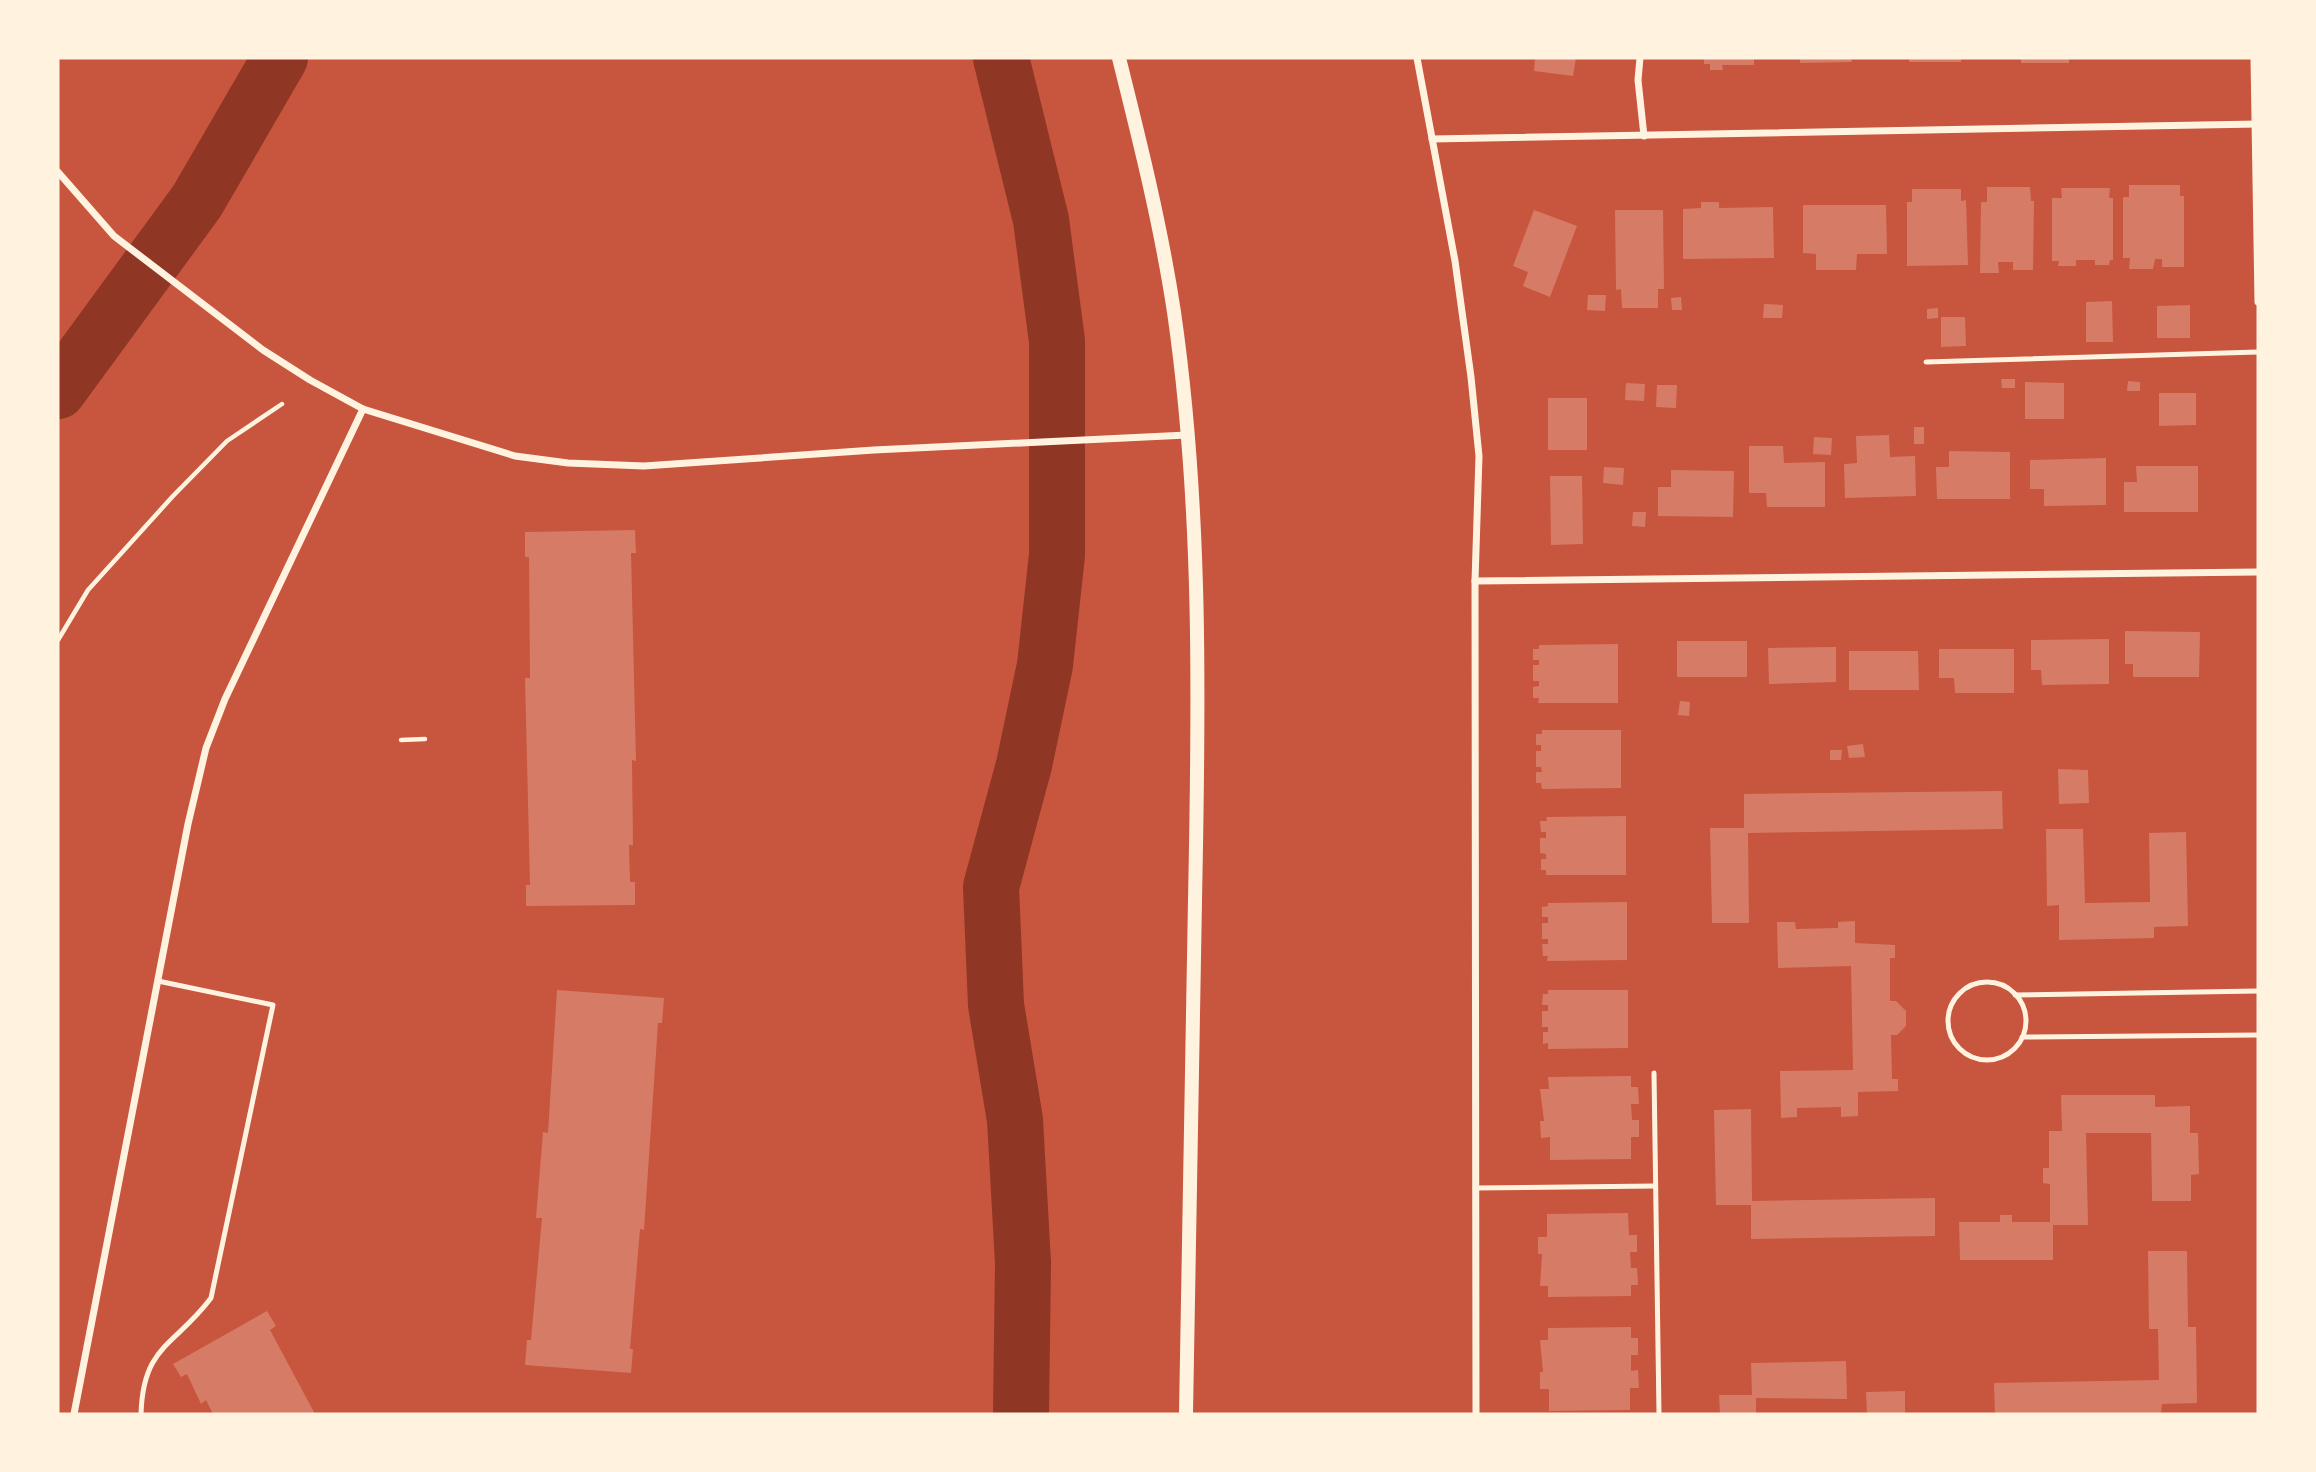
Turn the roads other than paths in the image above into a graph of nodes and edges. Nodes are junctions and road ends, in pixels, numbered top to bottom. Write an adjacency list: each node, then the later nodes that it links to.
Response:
1 (1119, 58): 13 (main road)
2 (1417, 58): 7 (street)
3 (1640, 58): 6 (street)
4 (2254, 58): 5 (street)
5 (2257, 124): 6 (street); 9 (street)
6 (1644, 136): 7 (street)
7 (1432, 139): 15 (street)
8 (58, 173): 12 (street)
9 (2258, 302)
10 (2258, 352): 11 (lane)
11 (1926, 362)
12 (363, 409): 13 (street); 16 (street)
13 (1188, 435): 26 (main road)
14 (2258, 572): 15 (street)
15 (1475, 581): 23 (street)
16 (158, 981): 24 (street); 25 (lane)
17 (2258, 991): 18 (lane)
18 (2015, 995): 20 (lane); 20 (lane)
19 (2258, 1035): 20 (lane)
20 (2022, 1037)
21 (1654, 1073): 22 (lane)
22 (1655, 1186): 23 (lane); 28 (lane)
23 (1475, 1188): 27 (street)
24 (74, 1414)
25 (141, 1414)
26 (1185, 1414)
27 (1476, 1414)
28 (1659, 1414)

